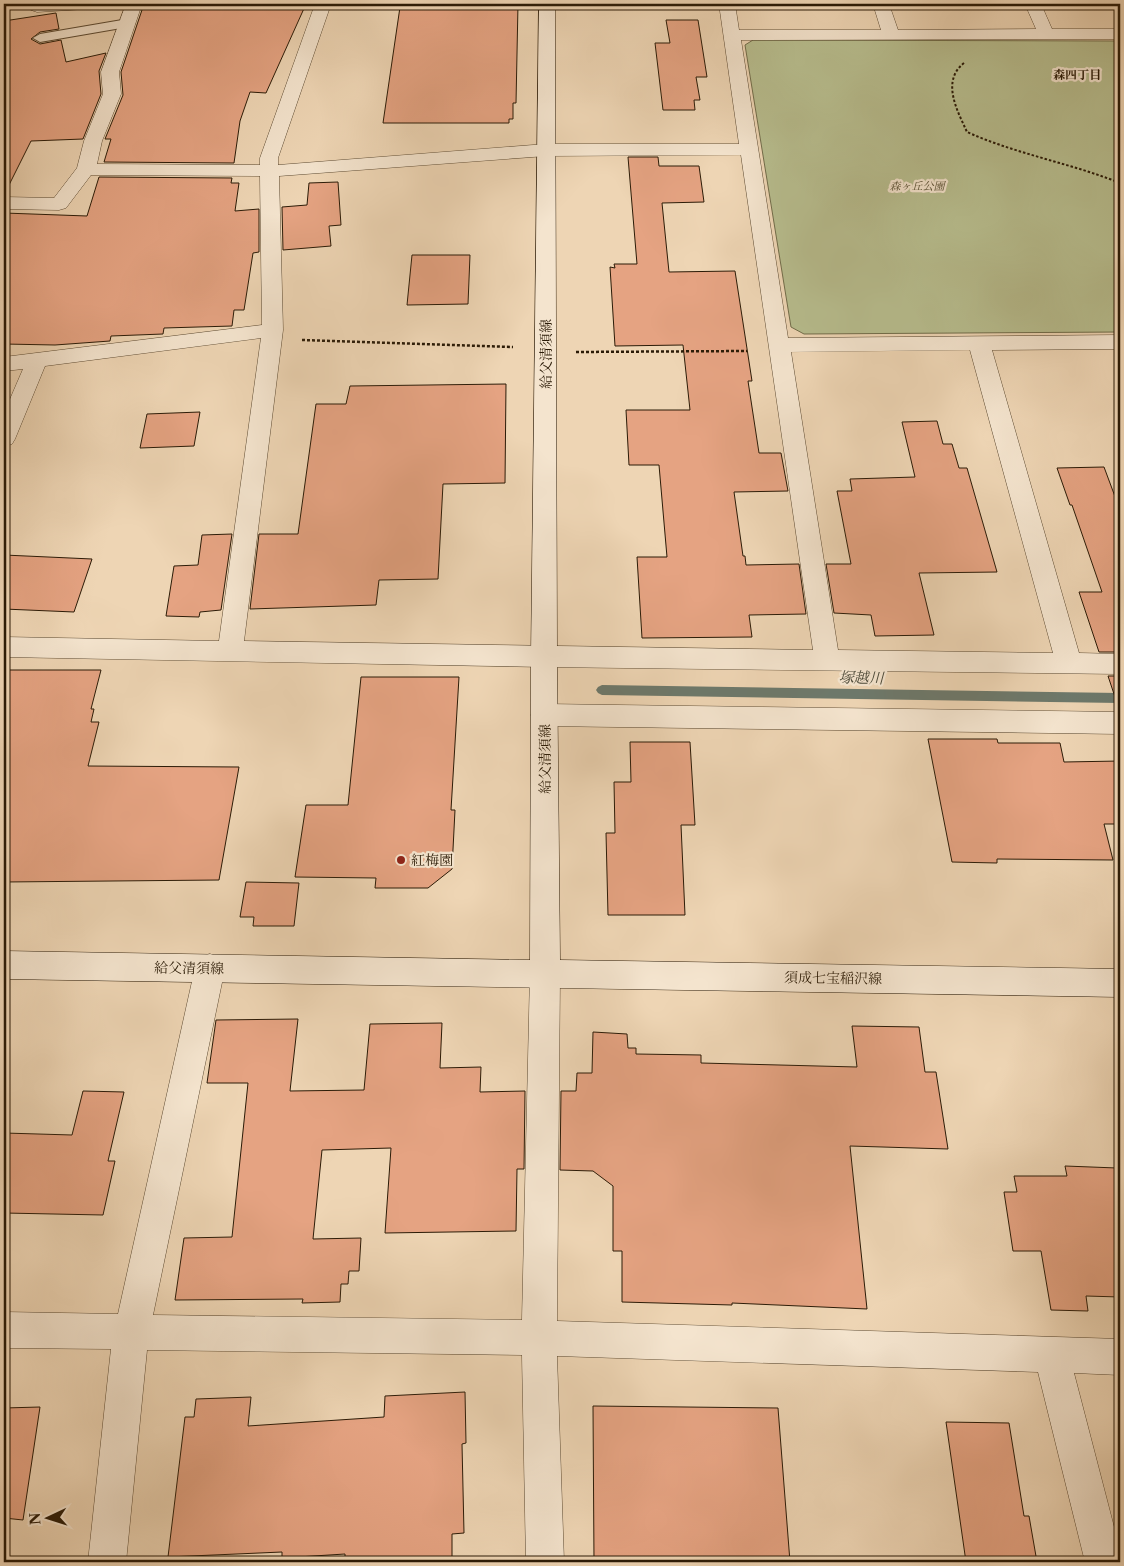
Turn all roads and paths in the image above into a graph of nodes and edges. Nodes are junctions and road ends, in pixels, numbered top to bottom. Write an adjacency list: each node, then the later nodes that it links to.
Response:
1 (36, 4): 2 (street)
2 (85, 4)
3 (134, 4): 9 (street)
4 (323, 4): 19 (street)
5 (547, 4): 17 (street, 給父清須線)
6 (727, 4): 12 (street)
7 (881, 4): 13 (street)
8 (1033, 4): 10 (street)
9 (128, 23): 14 (lane); 18 (street)
10 (1046, 34): 11 (street); 13 (street)
11 (1120, 34)
12 (732, 35): 13 (street); 16 (street)
13 (891, 35)
14 (40, 38)
15 (967, 61): 20 (path)
16 (749, 149): 17 (street); 25 (street)
17 (546, 150): 19 (street); 26 (street, 給父清須線)
18 (86, 170): 19 (street); 21 (street)
19 (270, 171): 22 (street)
20 (1120, 183)
21 (4, 203)
22 (272, 334): 26 (path); 27 (street); 31 (street)
23 (1120, 342): 24 (street)
24 (979, 343): 25 (street); 34 (street)
25 (780, 348): 26 (path); 33 (street)
26 (546, 350): 32 (street, 給父清須線)
27 (36, 360): 28 (street); 29 (street)
28 (4, 364)
29 (4, 439)
30 (4, 647): 31 (street)
31 (230, 651): 32 (street)
32 (544, 657): 33 (street); 36 (street, 給父清須線)
33 (827, 660): 34 (street)
34 (1068, 663): 35 (street)
35 (1120, 664)
36 (544, 715): 37 (street); 40 (street, 給父清須線)
37 (1120, 723)
38 (4, 965): 39 (street, 給父清須線)
39 (210, 968): 40 (street, 給父清須線); 43 (street)
40 (545, 974): 41 (street, 須成七宝稲沢線); 44 (street)
41 (1120, 983)
42 (4, 1330): 43 (street)
43 (131, 1333): 44 (street); 47 (street)
44 (539, 1338): 45 (street); 48 (street)
45 (1051, 1354): 46 (street); 49 (street)
46 (1120, 1356)
47 (107, 1562)
48 (545, 1562)
49 (1104, 1562)

